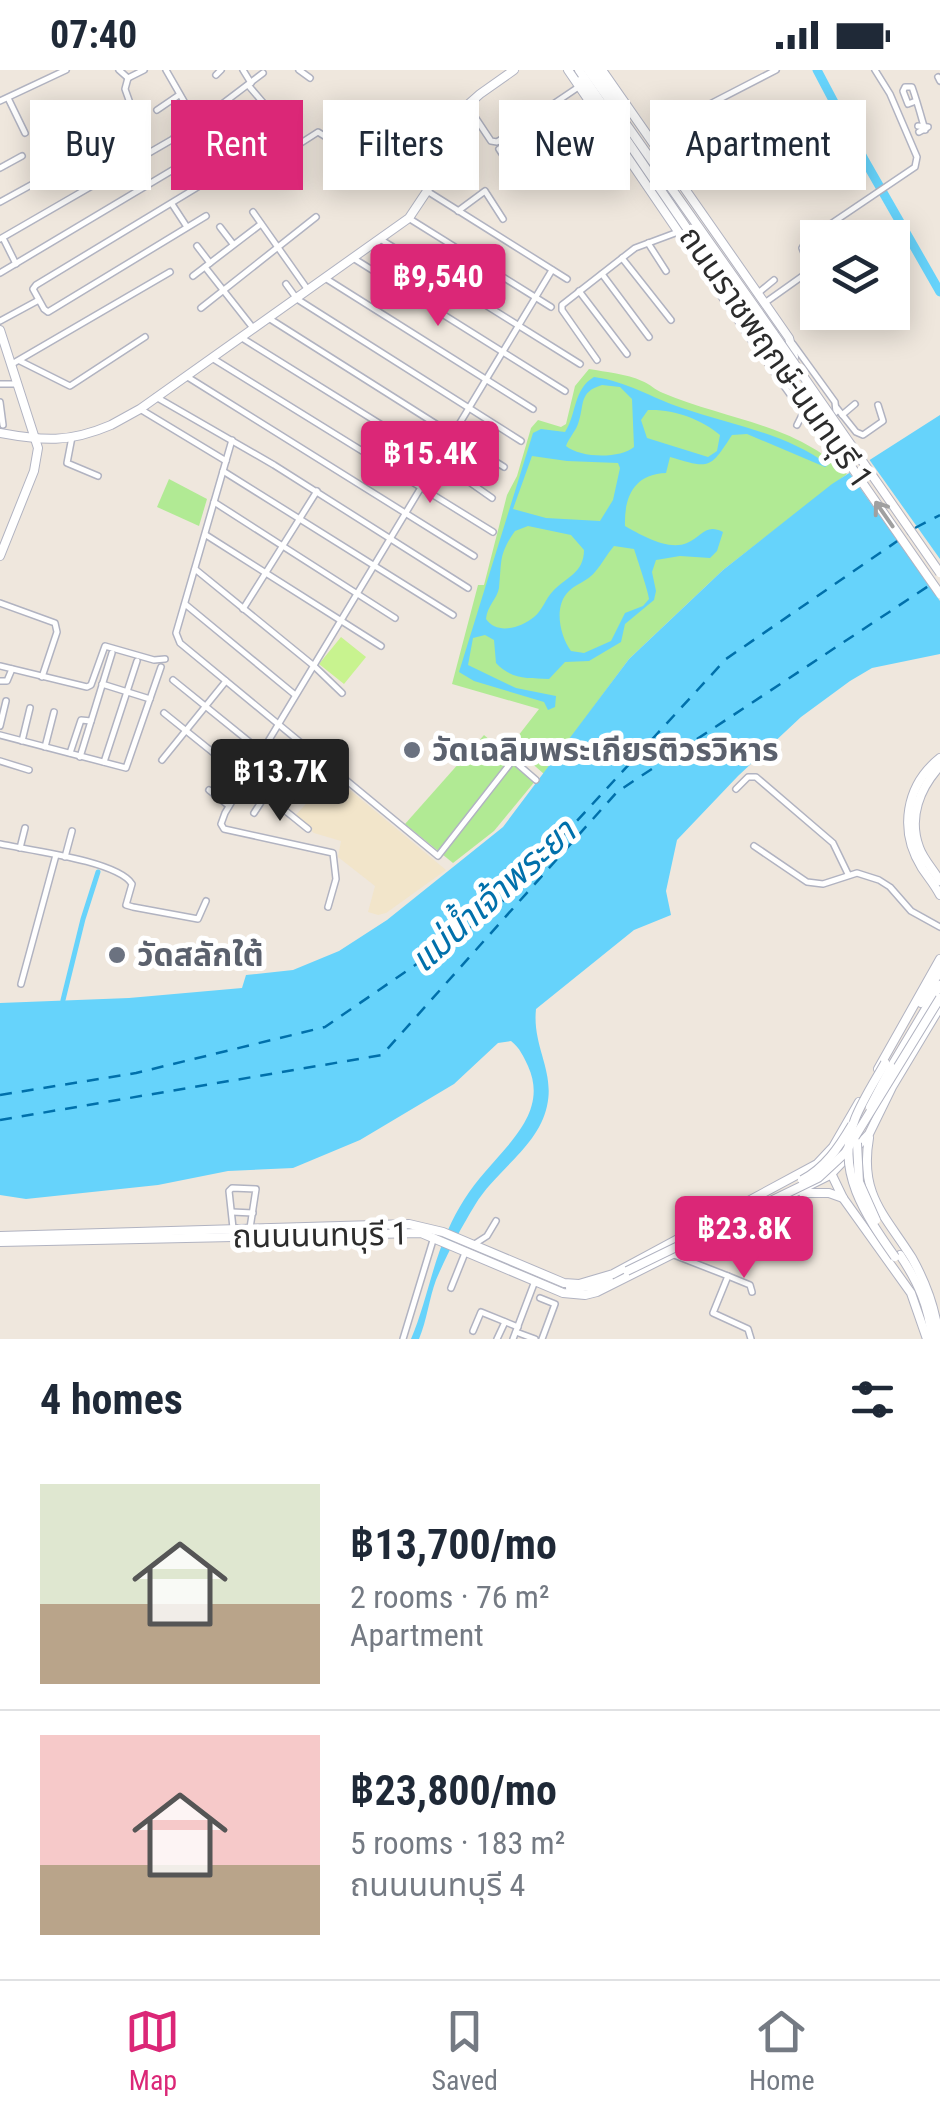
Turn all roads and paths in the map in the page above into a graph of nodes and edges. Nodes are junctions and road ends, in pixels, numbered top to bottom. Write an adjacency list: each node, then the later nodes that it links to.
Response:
1 (66, 70): 20 (street)
2 (119, 70): 14 (street)
3 (144, 70): 14 (street)
4 (166, 70): 19 (street)
5 (244, 70): 16 (street)
6 (299, 70): 15 (street)
7 (505, 70): 17 (main road)
8 (514, 70): 17 (main road)
9 (573, 70): 18 (main road, ถนนราชพฤกษ์-นนทบุรี 1); 82 (main road, ถนนราชพฤกษ์-นนทบุรี 1); 82 (main road)
10 (599, 70): 31 (main road, ถนนราชพฤกษ์-นนทบุรี 1); 76 (main road, ถนนราชพฤกษ์-นนทบุรี 1); 76 (main road)
11 (776, 70): 31 (street)
12 (876, 70): 29 (street)
13 (263, 74): 16 (street)
14 (128, 78): 21 (street)
15 (310, 78)
16 (249, 84): 19 (street); 22 (street)
17 (490, 86): 23 (main road)
18 (578, 88): 24 (main road, ถนนราชพฤกษ์-นนทบุรี 1); 28 (street)
19 (180, 94): 27 (street)
20 (8, 98): 25 (street); 30 (street)
21 (129, 100)
22 (261, 100)
23 (473, 100)
24 (586, 100)
25 (0, 101)
26 (916, 101): 29 (street)
27 (157, 110)
28 (479, 124)
29 (919, 129): 79 (street)
30 (25, 133)
31 (648, 136): 76 (main road, ถนนราชพฤกษ์-นนทบุรี 1)
32 (171, 140): 52 (street)
33 (22, 156): 35 (street)
34 (630, 163): 51 (main road, ถนนราชพฤกษ์-นนทบุรี 1)
35 (0, 168)
36 (171, 172): 60 (street)
37 (30, 186): 40 (street)
38 (194, 190): 41 (street)
39 (427, 191): 42 (street); 46 (main road)
40 (0, 202)
41 (172, 204): 50 (street); 78 (street)
42 (458, 211): 47 (street); 62 (street)
43 (253, 212): 48 (street)
44 (206, 216): 50 (street)
45 (316, 217): 57 (street)
46 (408, 218): 53 (main road); 75 (street)
47 (503, 219)
48 (261, 224): 55 (street); 57 (street)
49 (220, 226): 55 (street)
50 (188, 228): 78 (street)
51 (678, 232): 54 (street); 95 (main road, ถนนราชพฤกษ์-นนทบุรี 1)
52 (2, 239): 60 (street)
53 (380, 239): 58 (main road); 86 (street)
54 (648, 242): 59 (street); 63 (street)
55 (234, 245): 61 (street)
56 (198, 246): 61 (street)
57 (277, 248): 72 (street); 73 (street)
58 (352, 258): 68 (main road); 93 (street)
59 (622, 258): 66 (street); 84 (street)
60 (16, 264): 65 (street)
61 (208, 265): 67 (street); 72 (street)
62 (552, 270): 69 (street); 75 (street)
63 (666, 271)
64 (170, 272): 98 (street)
65 (0, 273)
66 (602, 274): 74 (street); 91 (street)
67 (194, 276)
68 (325, 278): 73 (main road); 101 (street)
69 (566, 279)
70 (774, 280): 76 (street)
71 (286, 284): 77 (street)
72 (224, 290): 81 (street); 87 (street)
73 (308, 290): 77 (main road)
74 (579, 291): 94 (street); 97 (street)
75 (536, 297): 80 (street); 86 (street)
76 (754, 298): 79 (main road, ถนนราชพฤกษ์-นนทบุรี 1); 145 (main road, ถนนราชพฤกษ์-นนทบุรี 1, bridge)
77 (297, 299): 83 (main road); 110 (street)
78 (38, 300): 85 (street)
79 (763, 304): 92 (main road, ถนนราชพฤกษ์-นนทบุรี 1)
80 (552, 307)
81 (201, 308)
82 (743, 309): 148 (main road, ถนนราชพฤกษ์-นนทบุรี 1, one-way to 82, bridge)
83 (269, 318): 87 (main road); 120 (street)
84 (671, 320)
85 (0, 321)
86 (520, 325): 93 (street); 99 (street)
87 (253, 328): 90 (main road)
88 (0, 330): 98 (main road)
89 (145, 337): 98 (street)
90 (240, 337): 96 (main road); 125 (street)
91 (649, 338)
92 (788, 338): 95 (main road); 109 (street)
93 (503, 352): 101 (street); 104 (street)
94 (627, 354)
95 (762, 356): 114 (street)
96 (212, 358): 100 (main road); 130 (street)
97 (597, 360)
98 (15, 362): 103 (main road)
99 (580, 364)
100 (186, 376): 105 (main road); 134 (street)
101 (486, 380): 110 (street); 112 (street)
102 (0, 384): 103 (street)
103 (18, 384): 123 (main road)
104 (564, 391)
105 (156, 397): 111 (main road); 122 (street)
106 (0, 402): 115 (street)
107 (855, 404): 116 (street)
108 (878, 406): 117 (street)
109 (836, 407): 114 (street); 116 (street)
110 (470, 408): 120 (street); 124 (street)
111 (140, 409): 121 (main road); 126 (street)
112 (533, 409)
113 (894, 412): 117 (street)
114 (803, 413): 118 (street)
115 (1, 415): 119 (street)
116 (842, 415): 117 (street)
117 (882, 417)
118 (798, 425)
119 (2, 429): 123 (main road)
120 (454, 434): 125 (street); 127 (street)
121 (72, 437): 123 (main road); 129 (street)
122 (232, 440): 126 (street); 131 (street)
123 (37, 441): 140 (main road)
124 (521, 441)
125 (438, 460): 130 (street); 132 (street)
126 (226, 461): 128 (street)
127 (504, 467)
128 (223, 471): 133 (street); 135 (street)
129 (98, 476)
130 (422, 486): 134 (street); 136 (street)
131 (317, 491): 135 (street); 138 (street)
132 (492, 498)
133 (214, 502): 137 (street); 139 (street)
134 (406, 513): 138 (street); 141 (street)
135 (300, 520): 139 (street); 142 (street)
136 (492, 532)
137 (206, 534): 143 (street); 144 (street)
138 (391, 538): 142 (street); 146 (street)
139 (284, 546): 144 (street); 147 (street)
140 (0, 556)
141 (474, 556)
142 (375, 565): 147 (street); 152 (street)
143 (195, 569): 150 (street); 151 (street)
144 (268, 573): 151 (street); 154 (street)
145 (940, 573)
146 (468, 588)
147 (358, 593): 153 (street); 154 (street)
148 (940, 594)
149 (0, 603): 163 (street)
150 (185, 604): 166 (street); 170 (street)
151 (244, 610): 160 (street)
152 (452, 615)
153 (394, 618)
154 (342, 620): 155 (street); 160 (street)
155 (380, 646)
156 (112, 653): 167 (street)
157 (165, 659): 163 (street)
158 (137, 661): 168 (street)
159 (0, 666): 162 (street)
160 (314, 666): 169 (street); 170 (street)
161 (161, 667): 171 (street)
162 (12, 669): 163 (street); 165 (street)
163 (42, 677)
164 (173, 680): 174 (street)
165 (0, 681)
166 (226, 681): 174 (street); 178 (street)
167 (102, 684): 168 (street); 177 (street)
168 (127, 692): 171 (street); 190 (street)
169 (342, 693)
170 (296, 696): 178 (street)
171 (150, 699): 190 (street)
172 (6, 701): 179 (street)
173 (30, 708): 182 (street)
174 (206, 708): 180 (street); 184 (street)
175 (54, 712): 183 (street)
176 (164, 713): 180 (street)
177 (91, 721): 185 (street); 186 (street)
178 (278, 723): 184 (street); 194 (street)
179 (0, 726)
180 (186, 731): 188 (street); 193 (street)
181 (0, 735): 182 (street)
182 (22, 740): 183 (street)
183 (45, 747): 185 (street)
184 (261, 752): 193 (street); 197 (street)
185 (70, 753): 186 (street)
186 (80, 757): 190 (street)
187 (940, 758): 211 (main road)
188 (162, 760)
189 (0, 761): 192 (street)
190 (104, 763)
191 (940, 766): 210 (main road)
192 (29, 770)
193 (244, 780): 198 (street); 199 (street)
194 (536, 780)
195 (736, 789): 209 (street)
196 (209, 790): 199 (street)
197 (314, 794)
198 (265, 796): 200 (street); 202 (street)
199 (228, 805): 213 (street)
200 (254, 813)
201 (25, 828): 206 (street)
202 (308, 829)
203 (72, 831): 208 (street)
204 (0, 844): 206 (street)
205 (754, 846): 209 (street)
206 (20, 848): 207 (street)
207 (56, 856): 208 (street); 217 (street)
208 (65, 858): 212 (street)
209 (848, 874): 214 (street)
210 (939, 878)
211 (940, 895)
212 (206, 901)
213 (328, 907)
214 (940, 926)
215 (940, 960): 221 (main road, ถนนนนทบุรี 1)
216 (940, 971): 223 (main road, bridge)
217 (21, 984)
218 (940, 985): 240 (main road, bridge)
219 (940, 998): 241 (main road, bridge)
220 (940, 1007): 222 (main road, ถนนนนทบุรี 1)
221 (873, 1077): 222 (main road); 225 (main road, ถนนนนทบุรี 1)
222 (892, 1087): 224 (main road, ถนนนนทบุรี 1)
223 (854, 1122): 240 (main road, bridge); 241 (main road, bridge)
224 (870, 1134): 226 (main road, ถนนนนทบุรี 1); 229 (main road)
225 (833, 1147): 226 (main road); 227 (main road, ถนนนนทบุรี 1)
226 (833, 1170): 227 (main road, ถนนนนทบุรี 1); 228 (main road, ถนนนนทบุรี 1); 229 (main road); 230 (main road)
227 (788, 1180): 241 (main road, ถนนนนทบุรี 1)
228 (794, 1194): 230 (main road); 239 (main road, ถนนนนทบุรี 1)
229 (870, 1194): 230 (main road); 254 (main road)
230 (845, 1200): 254 (main road)
231 (232, 1212): 232 (street); 232 (street); 234 (street)
232 (253, 1213): 235 (street)
233 (496, 1221): 238 (street)
234 (233, 1228): 235 (main road, ถนนนนทบุรี 1); 237 (main road, ถนนนนทบุรี 1)
235 (250, 1232): 236 (main road, ถนนนนทบุรี 1); 237 (main road, ถนนนนทบุรี 1)
236 (439, 1236): 238 (main road, ถนนนนทบุรี 1); 250 (street)
237 (0, 1239)
238 (465, 1245): 241 (main road, ถนนนนทบุรี 1); 243 (main road, ถนนนนทบุรี 1); 244 (street)
239 (673, 1254): 242 (street); 243 (main road, ถนนนนทบุรี 1)
240 (897, 1256): 254 (main road)
241 (628, 1268): 243 (main road)
242 (728, 1276): 245 (street); 253 (street)
243 (535, 1280): 249 (street)
244 (451, 1288)
245 (752, 1292)
246 (540, 1298): 252 (street)
247 (505, 1322): 248 (street); 249 (street); 251 (street)
248 (472, 1332)
249 (516, 1333): 252 (street)
250 (403, 1339)
251 (498, 1339)
252 (539, 1339)
253 (751, 1339)
254 (932, 1339)

